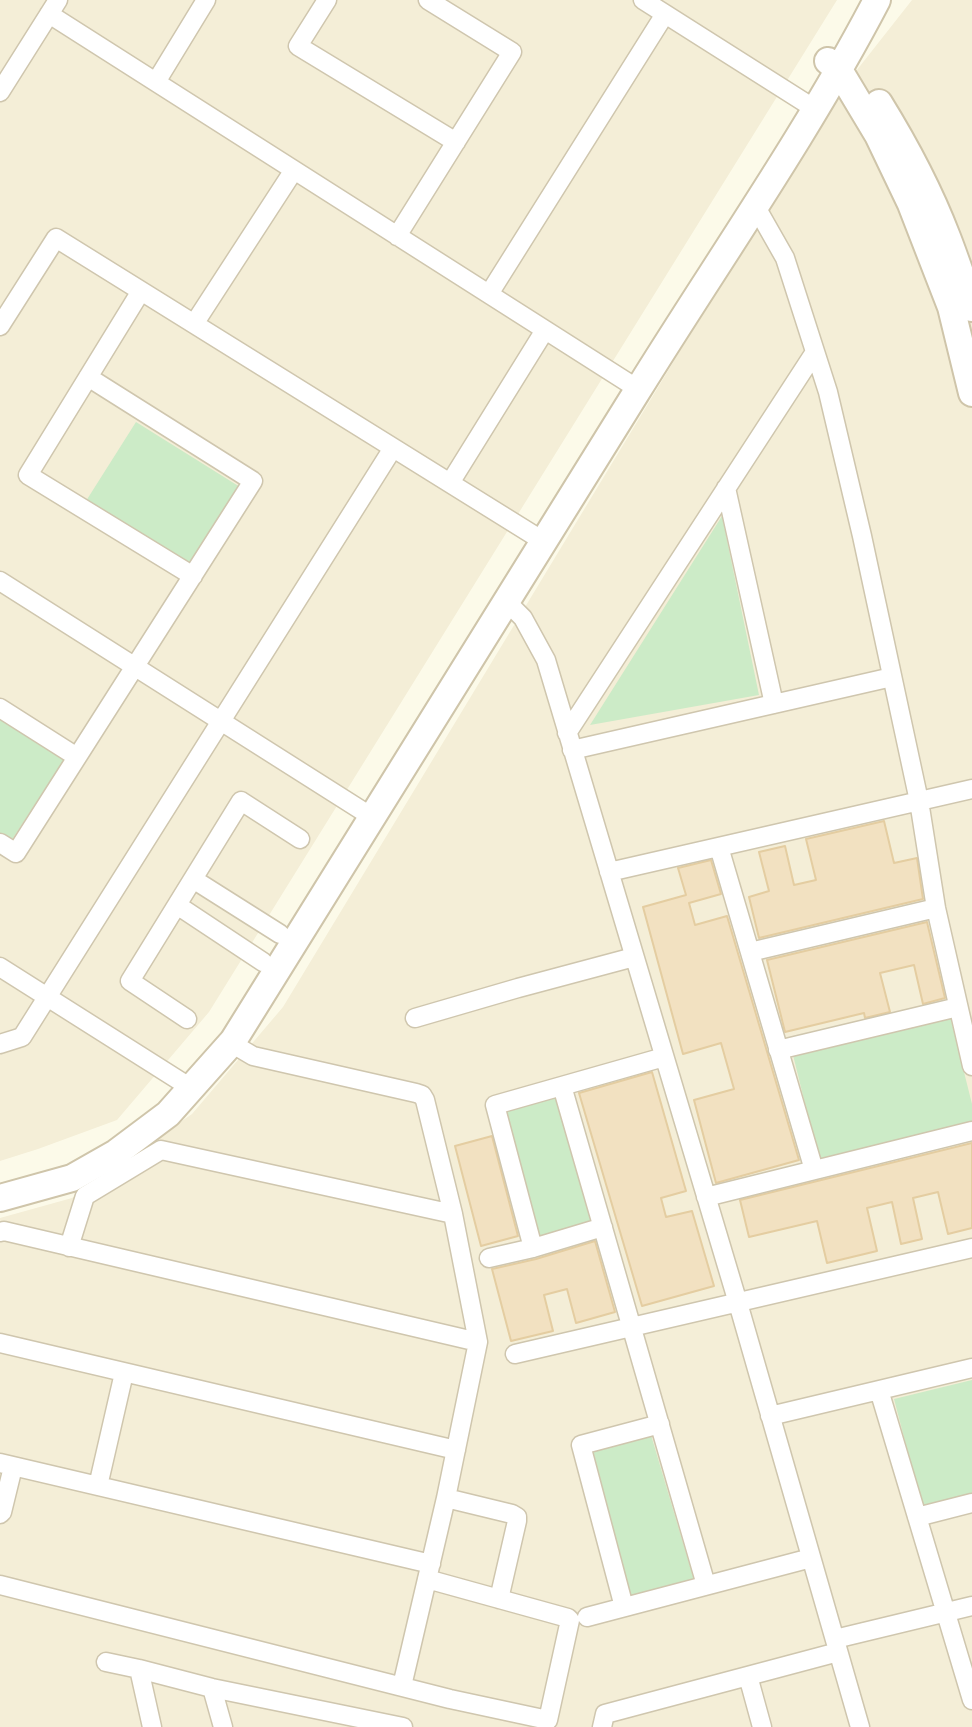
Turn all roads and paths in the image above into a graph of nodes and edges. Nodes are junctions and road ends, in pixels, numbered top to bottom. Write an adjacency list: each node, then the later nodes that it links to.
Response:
1 (206, 0): 10 (street)
2 (327, 0): 13 (street)
3 (428, 0): 13 (street)
4 (643, 0): 8 (street)
5 (858, 0): 9 (street)
6 (877, 0): 9 (street)
7 (54, 7): 10 (street); 11 (street)
8 (665, 14): 12 (street); 18 (street)
9 (838, 58): 12 (street); 19 (street)
10 (156, 82): 14 (street)
11 (0, 92)
12 (809, 106): 15 (street); 26 (street)
13 (456, 142): 16 (street)
14 (294, 170): 16 (street); 21 (street)
15 (756, 207): 24 (street); 26 (street)
16 (397, 236): 18 (street)
17 (141, 291): 20 (street); 21 (street); 25 (street)
18 (489, 294): 23 (street)
19 (962, 298): 27 (street)
20 (7, 302): 22 (street)
21 (194, 324): 28 (street)
22 (0, 326)
23 (545, 330): 26 (street); 29 (street)
24 (815, 352): 30 (street); 36 (street)
25 (88, 377): 32 (street); 32 (street)
26 (632, 385): 31 (street)
27 (972, 393)
28 (393, 448): 29 (street); 39 (street)
29 (450, 483): 31 (street)
30 (726, 488): 37 (street); 40 (street)
31 (537, 537): 34 (street); 44 (street)
32 (193, 576): 35 (street)
33 (0, 581): 35 (street)
34 (506, 601): 40 (street); 44 (street)
35 (135, 667): 39 (street); 41 (street)
36 (892, 677): 37 (street); 43 (street)
37 (774, 704): 40 (street)
38 (0, 708): 41 (street)
39 (221, 722): 44 (street); 57 (street)
40 (570, 741): 48 (street)
41 (77, 757): 46 (street)
42 (972, 789): 43 (street)
43 (919, 802): 47 (street); 51 (street)
44 (365, 813): 52 (street); 61 (street)
45 (300, 839): 49 (street)
46 (0, 843)
47 (719, 847): 48 (street); 53 (street)
48 (609, 872): 54 (street)
49 (193, 879): 50 (street); 52 (street)
50 (177, 905): 55 (street); 60 (street)
51 (936, 908): 53 (street); 58 (street)
52 (280, 934): 55 (street)
53 (750, 953): 63 (street)
54 (634, 957): 59 (street); 64 (street)
55 (263, 962): 66 (street)
56 (0, 967): 57 (street)
57 (48, 997): 62 (street); 66 (street)
58 (958, 1007): 63 (street); 65 (street)
59 (415, 1018)
60 (187, 1019)
61 (231, 1043): 66 (street); 73 (street)
62 (0, 1044)
63 (778, 1049): 69 (street)
64 (664, 1057): 67 (street); 71 (street)
65 (972, 1066)
66 (184, 1084): 70 (street); 72 (street)
67 (562, 1086): 74 (street); 77 (street)
68 (972, 1131): 69 (street)
69 (814, 1170): 71 (street)
70 (0, 1185)
71 (706, 1197): 80 (street)
72 (0, 1198)
73 (453, 1214): 76 (street); 82 (street)
74 (603, 1227): 77 (street); 81 (street)
75 (0, 1232): 76 (street)
76 (69, 1247): 82 (street)
77 (533, 1248): 79 (street)
78 (972, 1248): 80 (street)
79 (489, 1258)
80 (738, 1303): 81 (street); 88 (street)
81 (632, 1327): 84 (street); 89 (street)
82 (478, 1342): 90 (street)
83 (0, 1343): 86 (street)
84 (515, 1354)
85 (972, 1367): 87 (street)
86 (124, 1373): 90 (street); 92 (street)
87 (879, 1390): 88 (street); 96 (street)
88 (770, 1416): 97 (street)
89 (660, 1424): 100 (street); 102 (street)
90 (456, 1451): 93 (street)
91 (6, 1465): 92 (street); 95 (street)
92 (98, 1486): 98 (street)
93 (446, 1498): 98 (street); 101 (street)
94 (972, 1503): 96 (street)
95 (0, 1514)
96 (917, 1517): 104 (street)
97 (811, 1558): 100 (street); 106 (street)
98 (429, 1571): 101 (street); 110 (street)
99 (0, 1585): 110 (street)
100 (706, 1585): 102 (street)
101 (499, 1598): 110 (street)
102 (624, 1606): 105 (street)
103 (972, 1606): 104 (street)
104 (946, 1613): 106 (street); 112 (street)
105 (587, 1617)
106 (837, 1646): 109 (street); 118 (street)
107 (106, 1662): 108 (street)
108 (139, 1669): 111 (street); 113 (street)
109 (748, 1676): 116 (street); 117 (street)
110 (402, 1686)
111 (212, 1688): 114 (street); 115 (street)
112 (972, 1700)
113 (152, 1727)
114 (223, 1727)
115 (403, 1727)
116 (601, 1727)
117 (762, 1727)
118 (860, 1727)

